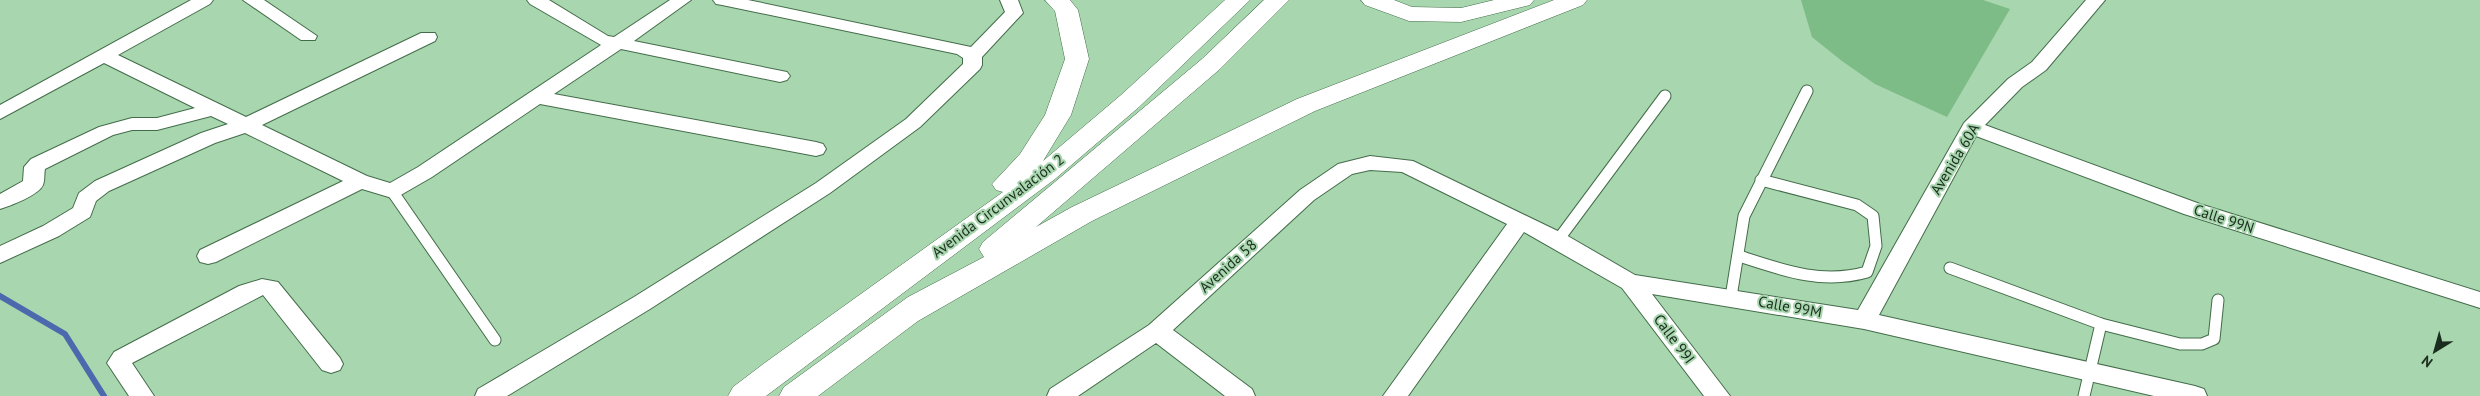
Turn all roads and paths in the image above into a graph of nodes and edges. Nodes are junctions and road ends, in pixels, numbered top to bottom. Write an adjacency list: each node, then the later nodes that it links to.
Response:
1 (204, 0): 17 (street)
2 (252, 0): 14 (street)
3 (536, 0): 16 (street)
4 (682, 0): 16 (street)
5 (722, 0): 18 (street)
6 (1009, 0): 18 (street)
7 (1056, 0): 37 (highway)
8 (1238, 0): 37 (highway, Avenida Circunvalación 2)
9 (1277, 0): 44 (highway, Avenida Circunvalación 2)
10 (1373, 0): 11 (highway)
11 (1522, 0)
12 (1576, 0): 44 (highway)
13 (2096, 0): 26 (street, Avenida 60A)
14 (308, 36)
15 (428, 37): 25 (street)
16 (615, 44): 19 (street); 22 (street)
17 (105, 56): 23 (street); 24 (street)
18 (972, 56): 52 (street)
19 (780, 76)
20 (1807, 90): 29 (lane)
21 (1664, 96): 34 (lane)
22 (536, 97): 27 (street); 31 (street)
23 (214, 109): 25 (street); 32 (street)
24 (0, 113)
25 (244, 126): 30 (street); 35 (street)
26 (1971, 127): 43 (street, Calle 99N); 45 (street, Avenida 60A)
27 (816, 149)
28 (1406, 166): 33 (street, Calle 99M); 47 (street, Avenida 58)
29 (1761, 180): 38 (lane); 38 (lane)
30 (360, 181): 31 (street); 36 (street)
31 (392, 191): 48 (lane)
32 (0, 202)
33 (1520, 222): 34 (street, Calle 99M); 57 (street)
34 (1558, 240): 40 (street, Calle 99M)
35 (0, 255)
36 (208, 256)
37 (932, 256): 53 (highway, Avenida Circunvalación 2)
38 (1739, 256): 41 (lane)
39 (1950, 268): 46 (lane)
40 (1630, 282): 41 (street, Calle 99M); 58 (street, Calle 99I)
41 (1731, 297): 45 (street, Calle 99M)
42 (2218, 300): 46 (lane)
43 (2480, 300)
44 (903, 316): 54 (highway, Avenida Circunvalación 2)
45 (1864, 320): 50 (street, Calle 99M)
46 (2101, 324): 50 (lane)
47 (1157, 331): 55 (street, Avenida 58); 56 (street)
48 (495, 340)
49 (331, 364): 51 (street)
50 (2091, 373): 59 (lane); 60 (street, Calle 99M)
51 (142, 396)
52 (487, 396)
53 (744, 396)
54 (795, 396)
55 (1059, 396)
56 (1243, 396)
57 (1395, 396)
58 (1718, 396)
59 (2084, 396)
60 (2194, 396)

